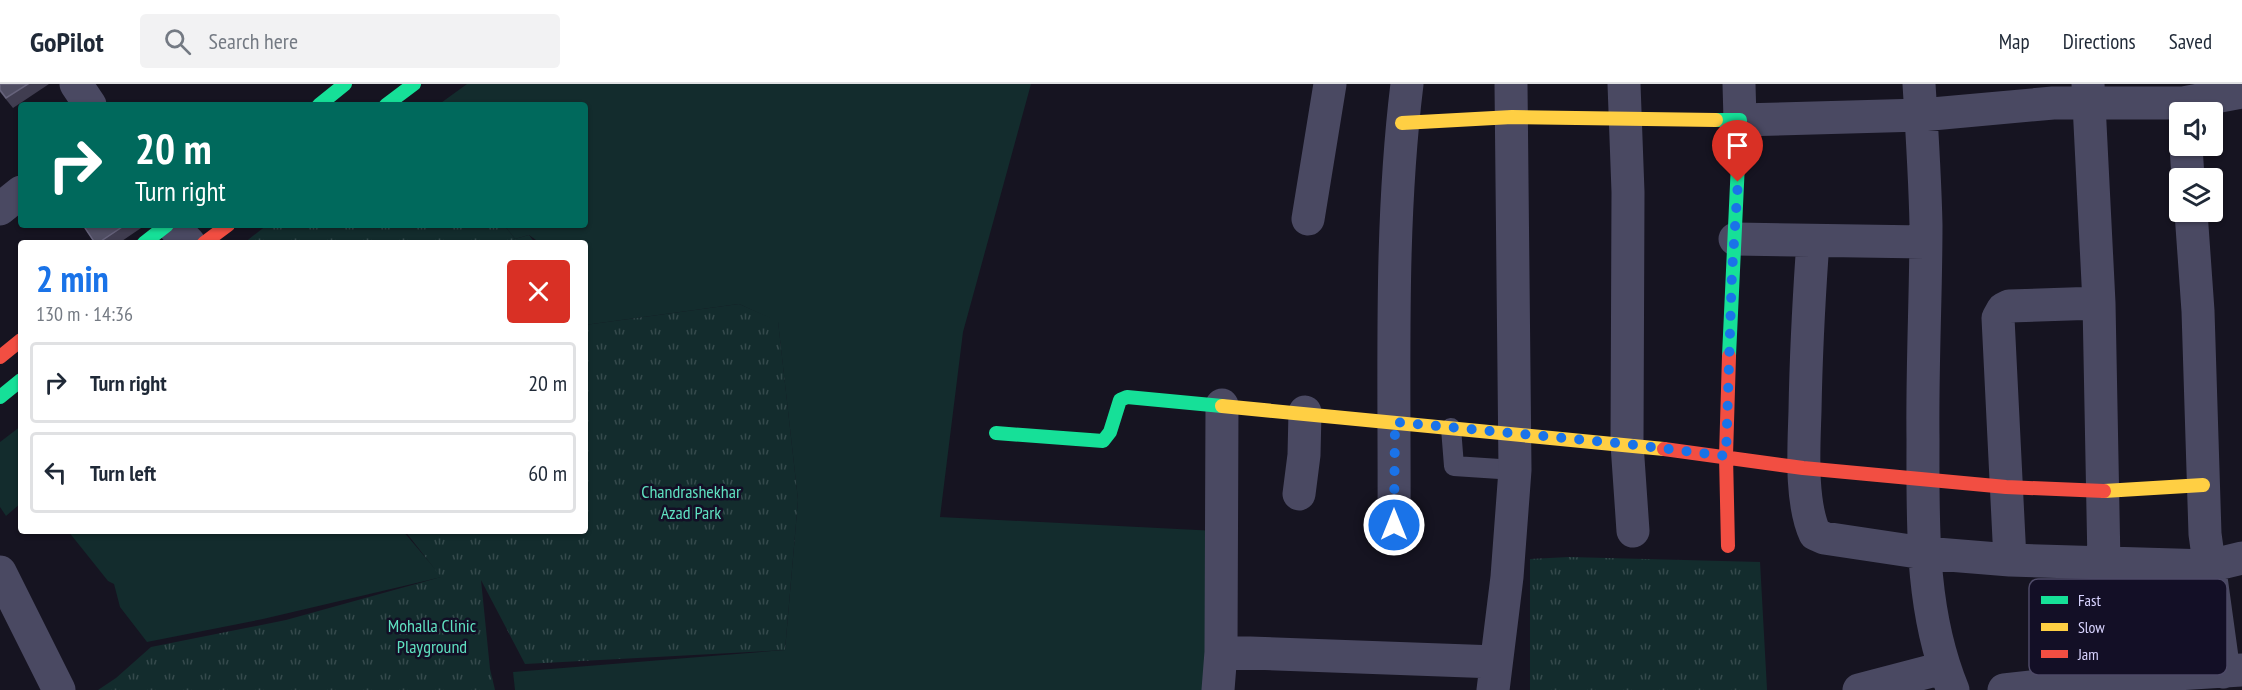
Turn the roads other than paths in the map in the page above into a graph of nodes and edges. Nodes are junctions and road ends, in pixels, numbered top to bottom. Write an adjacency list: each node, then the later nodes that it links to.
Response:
1 (76, 84): 13 (street)
2 (345, 84): 14 (main road)
3 (414, 84): 15 (main road)
4 (1330, 84): 24 (street)
5 (1407, 84): 21 (street)
6 (1511, 84): 18 (street)
7 (1624, 84): 19 (street)
8 (1739, 84): 20 (street)
9 (2226, 91): 16 (street)
10 (2088, 93): 11 (street); 17 (street); 35 (street)
11 (2004, 95): 12 (street)
12 (1920, 99): 20 (street); 34 (street)
13 (88, 102)
14 (323, 102)
15 (390, 102)
16 (2196, 102)
17 (2169, 105)
18 (1512, 117): 19 (main road); 21 (main road); 45 (street)
19 (1624, 120): 20 (main road); 46 (street)
20 (1740, 120): 29 (main road)
21 (1402, 123): 42 (street)
22 (18, 194): 23 (street)
23 (0, 209)
24 (1308, 219)
25 (2192, 222): 51 (street)
26 (163, 228): 30 (main road)
27 (175, 228): 31 (street)
28 (224, 228): 32 (main road)
29 (1735, 239): 33 (street); 47 (main road)
30 (148, 240)
31 (186, 240)
32 (208, 240)
33 (1813, 241): 34 (street); 48 (street)
34 (1925, 242): 50 (street)
35 (2099, 303): 52 (street); 53 (street)
36 (18, 342): 37 (main road)
37 (0, 357)
38 (18, 383): 39 (main road)
39 (0, 398)
40 (1222, 405): 41 (main road); 44 (main road); 67 (street)
41 (1305, 412): 42 (main road); 54 (street)
42 (1395, 422): 43 (main road); 55 (street)
43 (1451, 428): 45 (main road); 49 (lane)
44 (996, 433)
45 (1514, 435): 46 (main road); 49 (street)
46 (1627, 444): 47 (main road); 56 (street)
47 (1726, 456): 48 (main road); 57 (main road)
48 (1803, 468): 50 (main road); 58 (street)
49 (1515, 470): 70 (street)
50 (1923, 479): 52 (main road); 58 (street)
51 (2204, 485): 53 (main road); 62 (street)
52 (2006, 487): 53 (main road); 60 (street)
53 (2103, 491): 61 (street)
54 (1299, 494)
55 (1394, 525)
56 (1633, 531)
57 (1728, 546)
58 (1924, 553): 60 (street); 71 (street)
59 (2242, 558): 62 (street)
60 (2010, 560): 61 (street)
61 (2104, 564): 62 (street); 64 (street)
62 (2209, 566): 65 (street)
63 (0, 572): 73 (street)
64 (2105, 579)
65 (2212, 579)
66 (2227, 645): 68 (street)
67 (1221, 652): 70 (street); 74 (street)
68 (2233, 671)
69 (2195, 675): 72 (street)
70 (1494, 676)
71 (1948, 679): 75 (street)
72 (2111, 684): 76 (street)
73 (59, 690)
74 (1218, 690)
75 (1859, 690)
76 (2004, 690)

